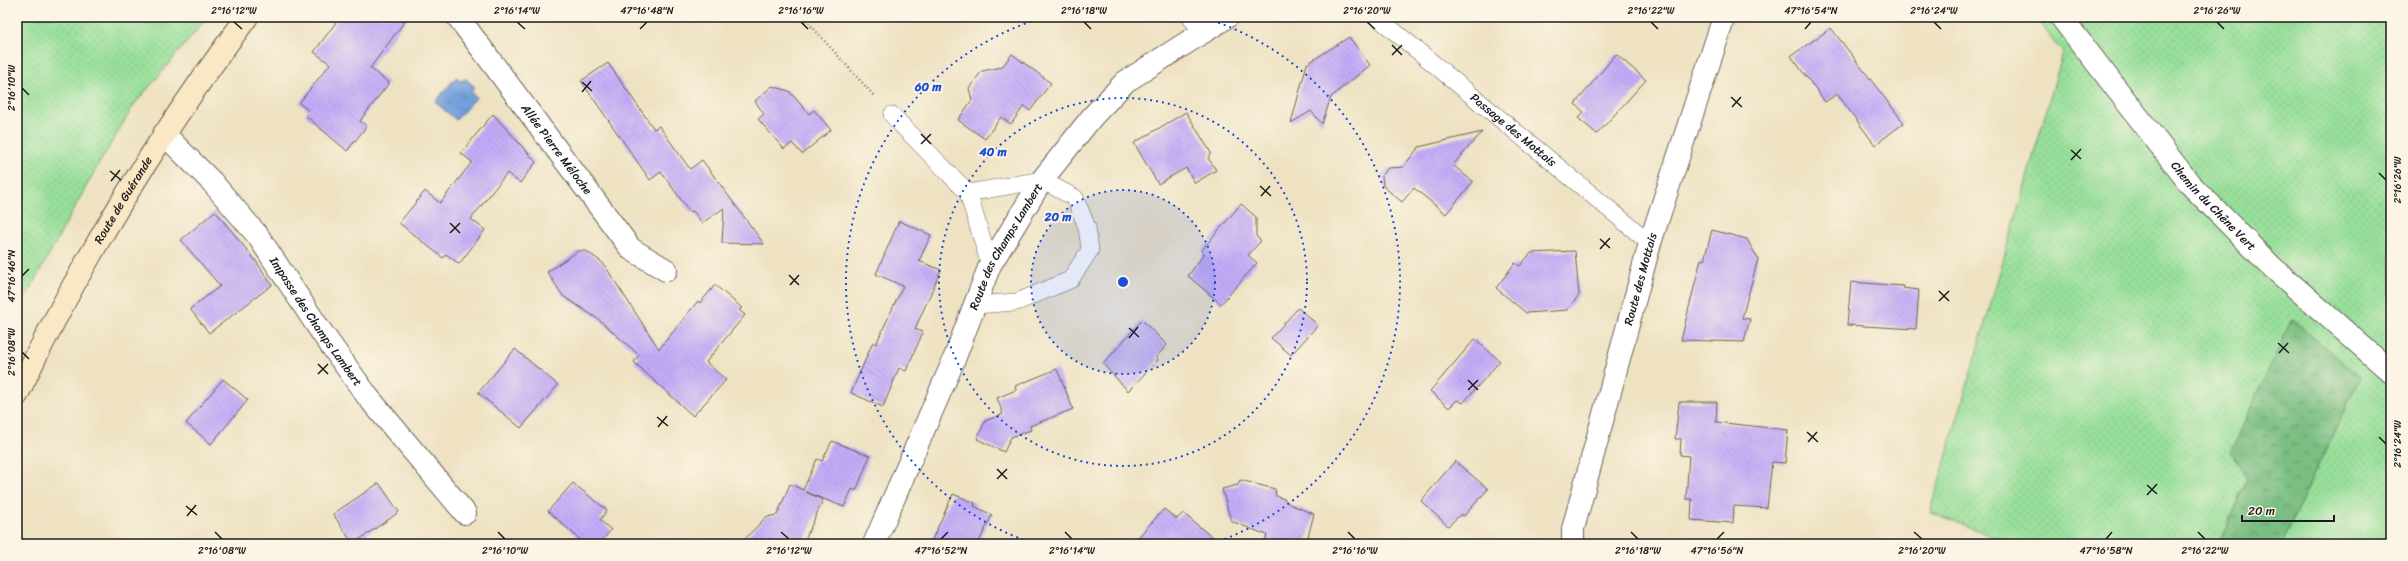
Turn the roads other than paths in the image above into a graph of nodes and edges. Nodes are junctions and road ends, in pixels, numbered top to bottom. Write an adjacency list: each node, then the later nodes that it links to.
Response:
1 (247, 17): 9 (street, Route de Guérande)
2 (458, 17): 14 (street, Allée Pierre Méloche)
3 (1226, 17): 7 (street, Route des Champs Lambert)
4 (1377, 17): 12 (lane, Passage des Mottais)
5 (1724, 17): 12 (street, Route des Mottais)
6 (2060, 17): 16 (street, Chemin du Chêne Vert)
7 (1197, 25): 10 (street, Route des Champs Lambert)
8 (892, 115): 11 (lane)
9 (164, 134): 17 (street, Route de Guérande); 18 (street, Impasse des Champs Lambert)
10 (1042, 180): 11 (lane); 13 (street, Route des Champs Lambert); 15 (lane)
11 (968, 193): 13 (lane)
12 (1650, 243): 20 (street, Route des Mottais)
13 (990, 265): 15 (street, Route des Champs Lambert)
14 (666, 270)
15 (975, 305): 19 (street, Route des Champs Lambert)
16 (2391, 372)
17 (17, 395)
18 (465, 513)
19 (874, 544)
20 (1573, 544)

